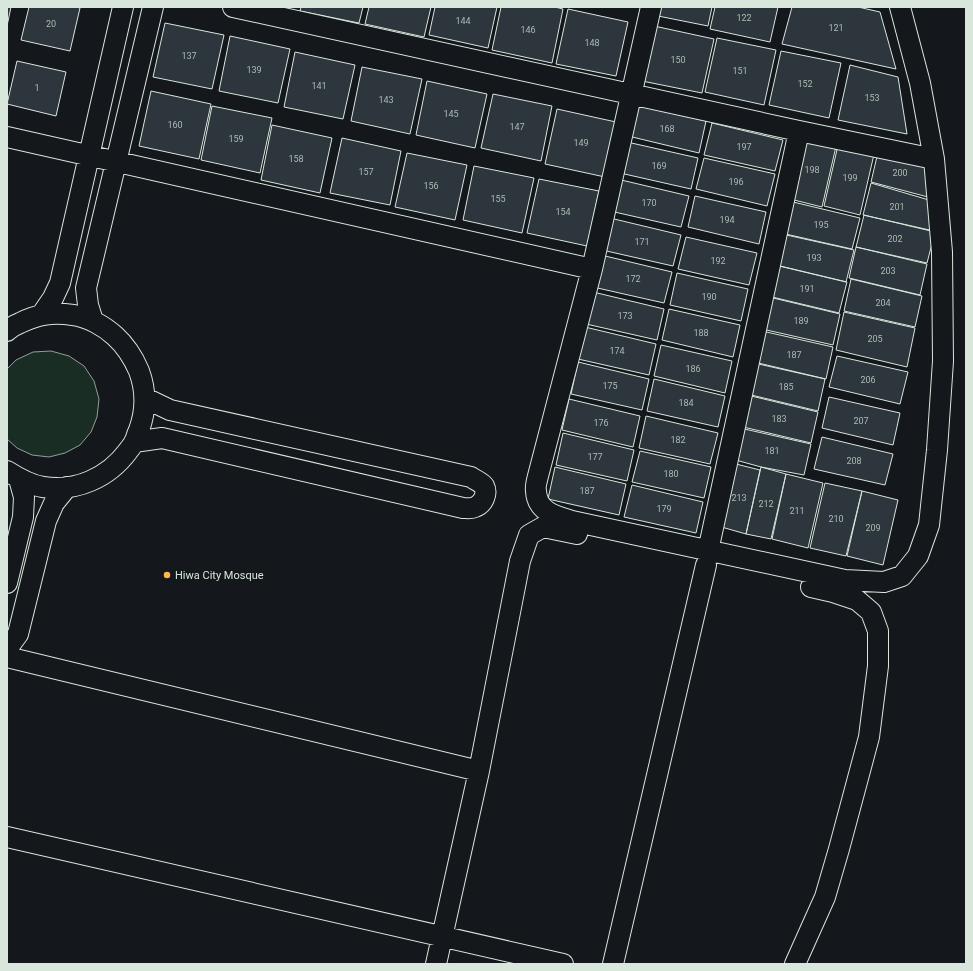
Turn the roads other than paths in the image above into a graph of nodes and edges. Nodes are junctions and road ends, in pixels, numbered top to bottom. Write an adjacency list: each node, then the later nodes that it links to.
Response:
1 (123, 7): 9 (street)
2 (153, 7): 11 (street)
3 (234, 7): 6 (street)
4 (651, 7): 6 (street)
5 (900, 7): 10 (street)
6 (631, 94): 7 (street); 12 (street)
7 (800, 131): 10 (street); 22 (street)
8 (7, 137): 9 (street)
9 (89, 156): 11 (street); 13 (street)
10 (934, 159): 22 (street)
11 (116, 162): 12 (street); 14 (street)
12 (592, 269): 22 (street)
13 (42, 314): 14 (street); 15 (street)
14 (93, 321): 16 (street)
15 (7, 330)
16 (145, 398): 17 (street); 19 (street)
17 (170, 410): 18 (street); 18 (street)
18 (162, 438): 19 (street)
19 (134, 442): 21 (street)
20 (13, 475): 21 (street); 23 (street)
21 (67, 487): 24 (street)
22 (707, 558): 26 (street); 31 (street); 32 (street)
23 (7, 583)
24 (7, 649)
25 (7, 657): 26 (street)
26 (479, 771): 28 (street)
27 (7, 837): 28 (street)
28 (442, 936): 29 (street); 30 (street)
29 (436, 964)
30 (563, 964)
31 (613, 964)
32 (795, 964)

